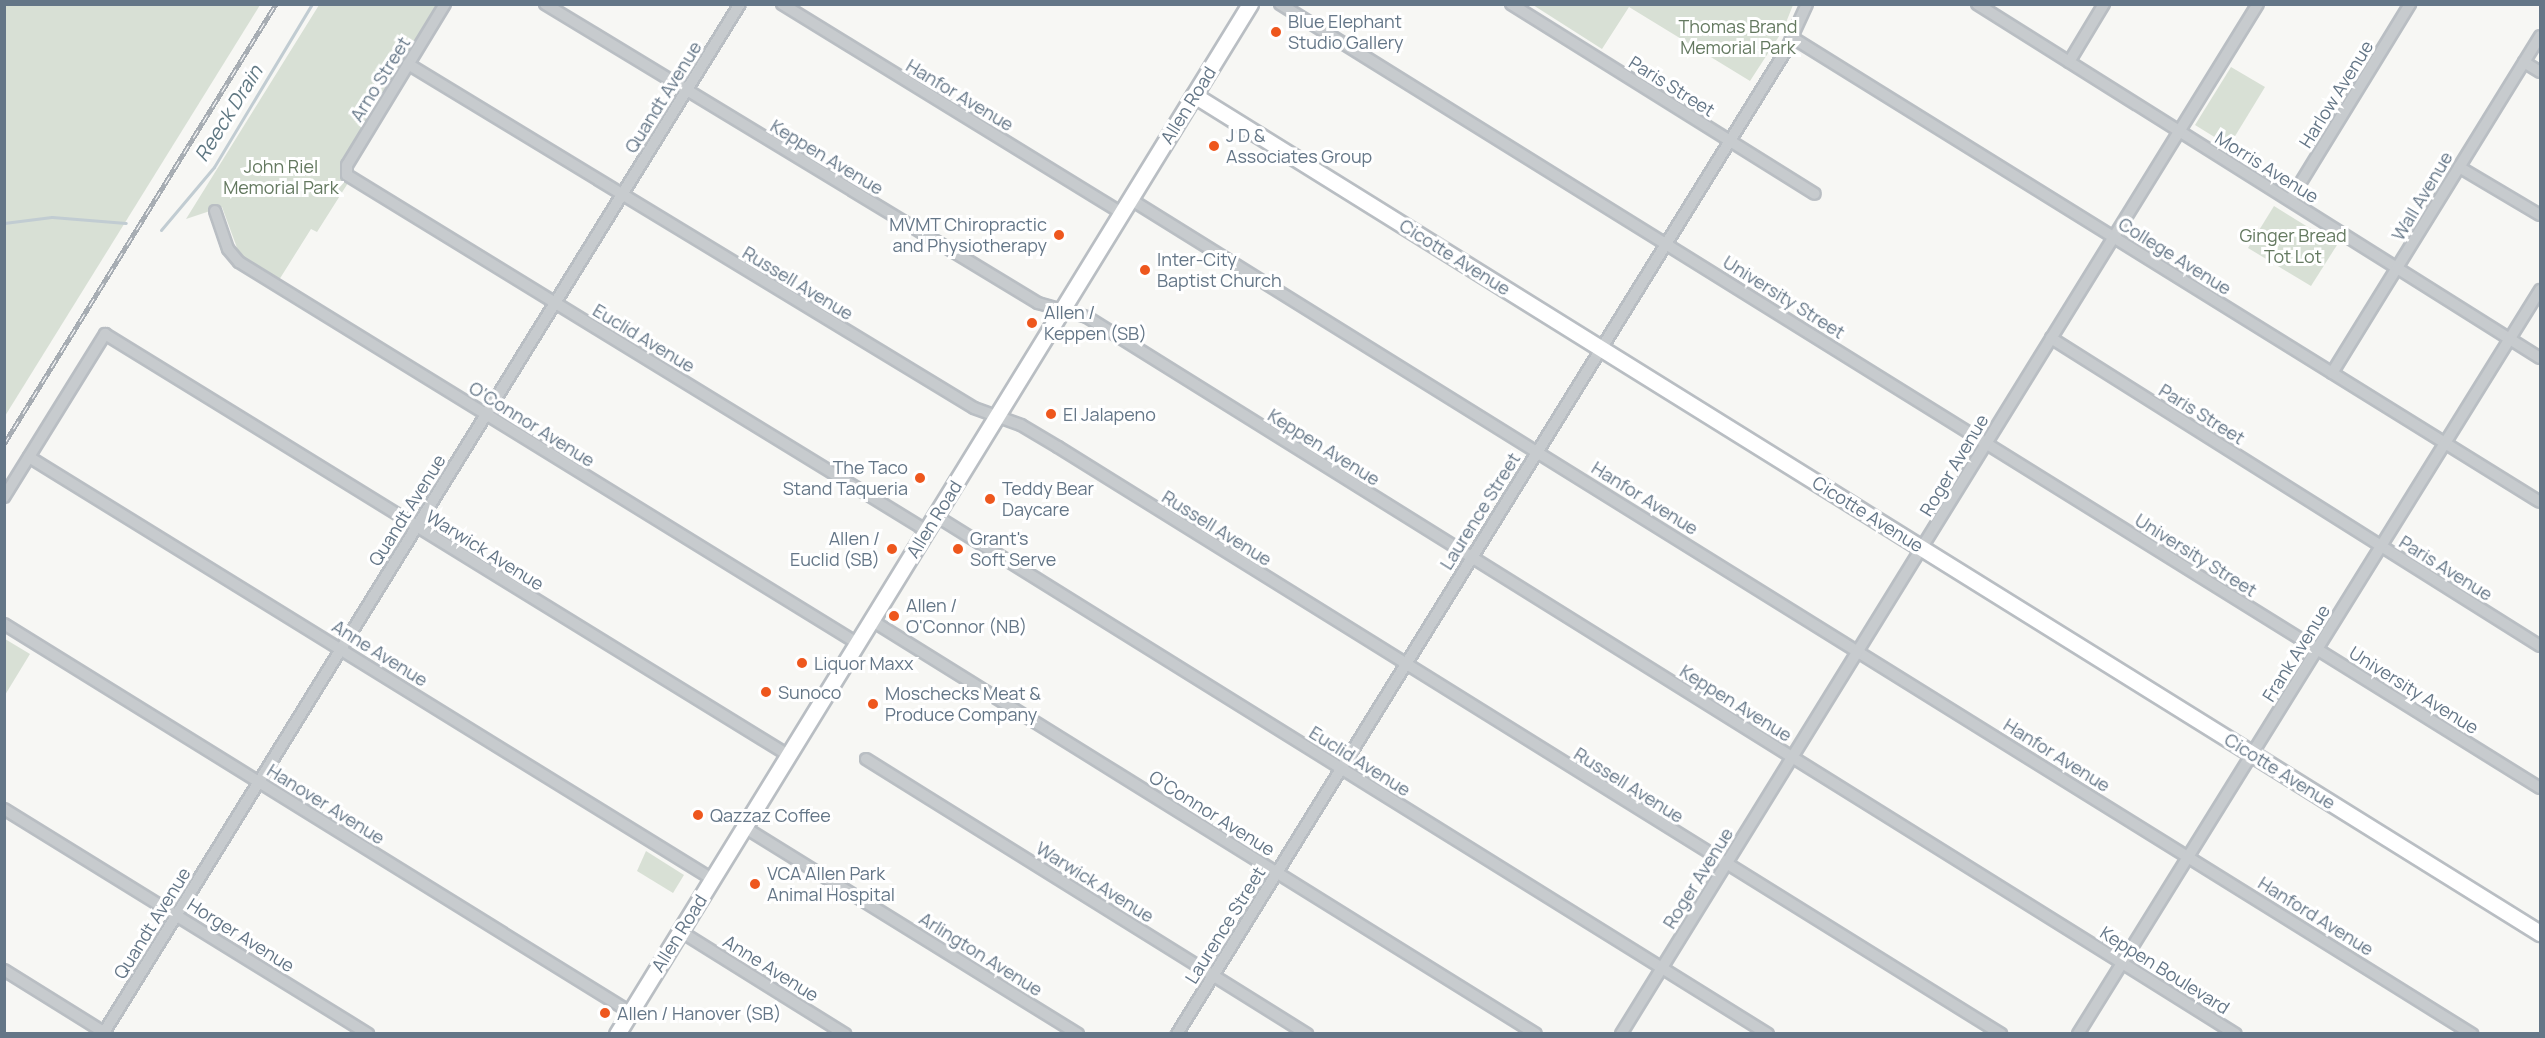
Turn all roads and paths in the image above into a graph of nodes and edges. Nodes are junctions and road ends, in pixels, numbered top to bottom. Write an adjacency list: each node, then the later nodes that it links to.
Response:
1 (445, 4): 17 (street, Arno Street)
2 (545, 4): 19 (street, Keppen Avenue)
3 (740, 4): 19 (street, Quandt Avenue)
4 (782, 4): 30 (street, Hanfor Avenue)
5 (1250, 4): 20 (street, Allen Road)
6 (1280, 4): 33 (street, University Street)
7 (1511, 4): 22 (street, Paris Street)
8 (1807, 4): 14 (street, Laurence Street)
9 (1977, 4): 15 (street, Morris Avenue)
10 (2104, 4): 15 (street)
11 (2258, 4): 21 (street, Roger Avenue)
12 (2410, 4): 28 (street, Harlow Avenue)
13 (2541, 36): 16 (street, Wall Avenue)
14 (1793, 38): 22 (street, Laurence Street); 32 (street, College Avenue)
15 (2069, 62): 21 (street, Morris Avenue)
16 (2524, 62): 18 (street); 23 (street, Wall Avenue)
17 (408, 64): 24 (street, Arno Street); 26 (street, Russell Avenue)
18 (2541, 72)
19 (686, 90): 26 (street, Quandt Avenue); 37 (street, Keppen Avenue)
20 (1194, 95): 27 (street, Allen Road); 40 (street, Cicotte Avenue)
21 (2178, 132): 28 (street, Morris Avenue); 32 (street, Roger Avenue)
22 (1728, 141): 25 (street, Paris Street); 33 (street, Laurence Street)
23 (2459, 166): 31 (street); 34 (street, Wall Avenue)
24 (346, 172): 36 (street, Euclid Avenue)
25 (1815, 194)
26 (621, 195): 36 (street, Quandt Avenue); 44 (street, Russell Avenue)
27 (1130, 199): 30 (street, Allen Road); 47 (street, Hanfor Avenue)
28 (2290, 200): 34 (street, Morris Avenue)
29 (215, 211): 43 (street, O'Connor Avenue)
30 (1122, 213): 37 (street, Allen Road)
31 (2541, 215)
32 (2113, 237): 38 (street, Roger Avenue); 42 (street, College Avenue)
33 (1666, 243): 40 (street, Laurence Street); 45 (street, University Street)
34 (2397, 269): 39 (street, Morris Avenue); 42 (street, Wall Avenue)
35 (2541, 290): 39 (street, Frank Avenue)
36 (555, 302): 43 (street, Quandt Avenue); 54 (street, Euclid Avenue)
37 (1062, 310): 44 (street, Allen Road); 57 (street, Keppen Avenue)
38 (2051, 338): 45 (street, Roger Avenue); 52 (street, Paris Street)
39 (2510, 339): 41 (street, Morris Avenue); 46 (street, Frank Avenue)
40 (1600, 348): 47 (street, Laurence Street); 56 (street, Cicotte Avenue)
41 (2541, 358)
42 (2332, 373): 46 (street, College Avenue)
43 (486, 414): 53 (street, Quandt Avenue); 61 (street, O'Connor Avenue)
44 (997, 416): 51 (street, Allen Road); 66 (street, Russell Avenue)
45 (1987, 442): 56 (street, Roger Avenue); 59 (street, University Street)
46 (2445, 443): 50 (street, College Avenue); 55 (street, Frank Avenue)
47 (1536, 452): 57 (street, Laurence Street); 64 (street, Hanfor Avenue)
48 (29, 457): 49 (street); 53 (street, Warwick Avenue); 63 (street, Anne Avenue)
49 (4, 497)
50 (2541, 502)
51 (936, 516): 54 (street, Allen Road); 71 (street, Euclid Avenue)
52 (2336, 516): 55 (street, Paris Avenue)
53 (415, 526): 63 (street, Quandt Avenue); 68 (street, Warwick Avenue)
54 (927, 531): 58 (street, Allen Road)
55 (2381, 546): 62 (street, Paris Avenue); 65 (street, Frank Avenue)
56 (1922, 549): 64 (street, Roger Avenue); 67 (street, Cicotte Avenue)
57 (1470, 558): 66 (street, Laurence Street); 69 (street, Keppen Avenue)
58 (871, 620): 61 (street, Allen Road); 79 (street, O'Connor Avenue)
59 (2270, 621): 65 (street, University Avenue)
60 (4, 624): 72 (street, Hanover Avenue)
61 (857, 643): 68 (street, Allen Road)
62 (2541, 646)
63 (340, 649): 72 (street, Quandt Avenue); 80 (street, Anne Avenue)
64 (1858, 650): 69 (street, Roger Avenue); 75 (street, Hanfor Avenue)
65 (2318, 650): 67 (street, Frank Avenue); 73 (street, University Avenue)
66 (1405, 665): 71 (street, Laurence Street); 78 (street, Russell Avenue)
67 (2253, 753): 77 (street, Frank Avenue); 83 (street, Cicotte Avenue)
68 (788, 755): 76 (street, Allen Road)
69 (1792, 757): 78 (street, Roger Avenue); 84 (street, Keppen Avenue)
70 (866, 759): 88 (street, Warwick Avenue)
71 (1341, 769): 79 (street, Laurence Street); 86 (street, Euclid Avenue)
72 (258, 782): 81 (street, Quandt Avenue); 89 (street, Hanover Avenue)
73 (2541, 788)
74 (4, 810): 81 (street, Horger Avenue)
75 (2141, 826): 77 (street, Hanford Avenue)
76 (744, 827): 80 (street, Allen Road); 94 (street, Arlington Avenue)
77 (2188, 855): 85 (street, Frank Avenue); 103 (street, Hanford Avenue)
78 (1725, 865): 86 (street, Roger Avenue); 100 (street, Russell Avenue)
79 (1277, 872): 88 (street, Laurence Street); 97 (street, O'Connor Avenue)
80 (712, 879): 82 (street, Allen Road)
81 (177, 915): 90 (street, Quandt Avenue); 91 (street, Horger Avenue)
82 (680, 931): 89 (street, Allen Road); 93 (street, Anne Avenue)
83 (2541, 933)
84 (2076, 934): 85 (street, Keppen Boulevard)
85 (2122, 963): 101 (street, Frank Avenue); 102 (street, Keppen Boulevard)
86 (1662, 968): 98 (street, Roger Avenue); 99 (street, Euclid Avenue)
87 (4, 970): 90 (street)
88 (1214, 975): 95 (street, Laurence Street); 96 (street, Warwick Avenue)
89 (630, 1012): 92 (street, Allen Road)
90 (105, 1033)
91 (368, 1034)
92 (617, 1034)
93 (845, 1034)
94 (1078, 1034)
95 (1177, 1034)
96 (1307, 1034)
97 (1536, 1034)
98 (1621, 1034)
99 (1768, 1034)
100 (2001, 1034)
101 (2078, 1034)
102 (2236, 1034)
103 (2472, 1034)

